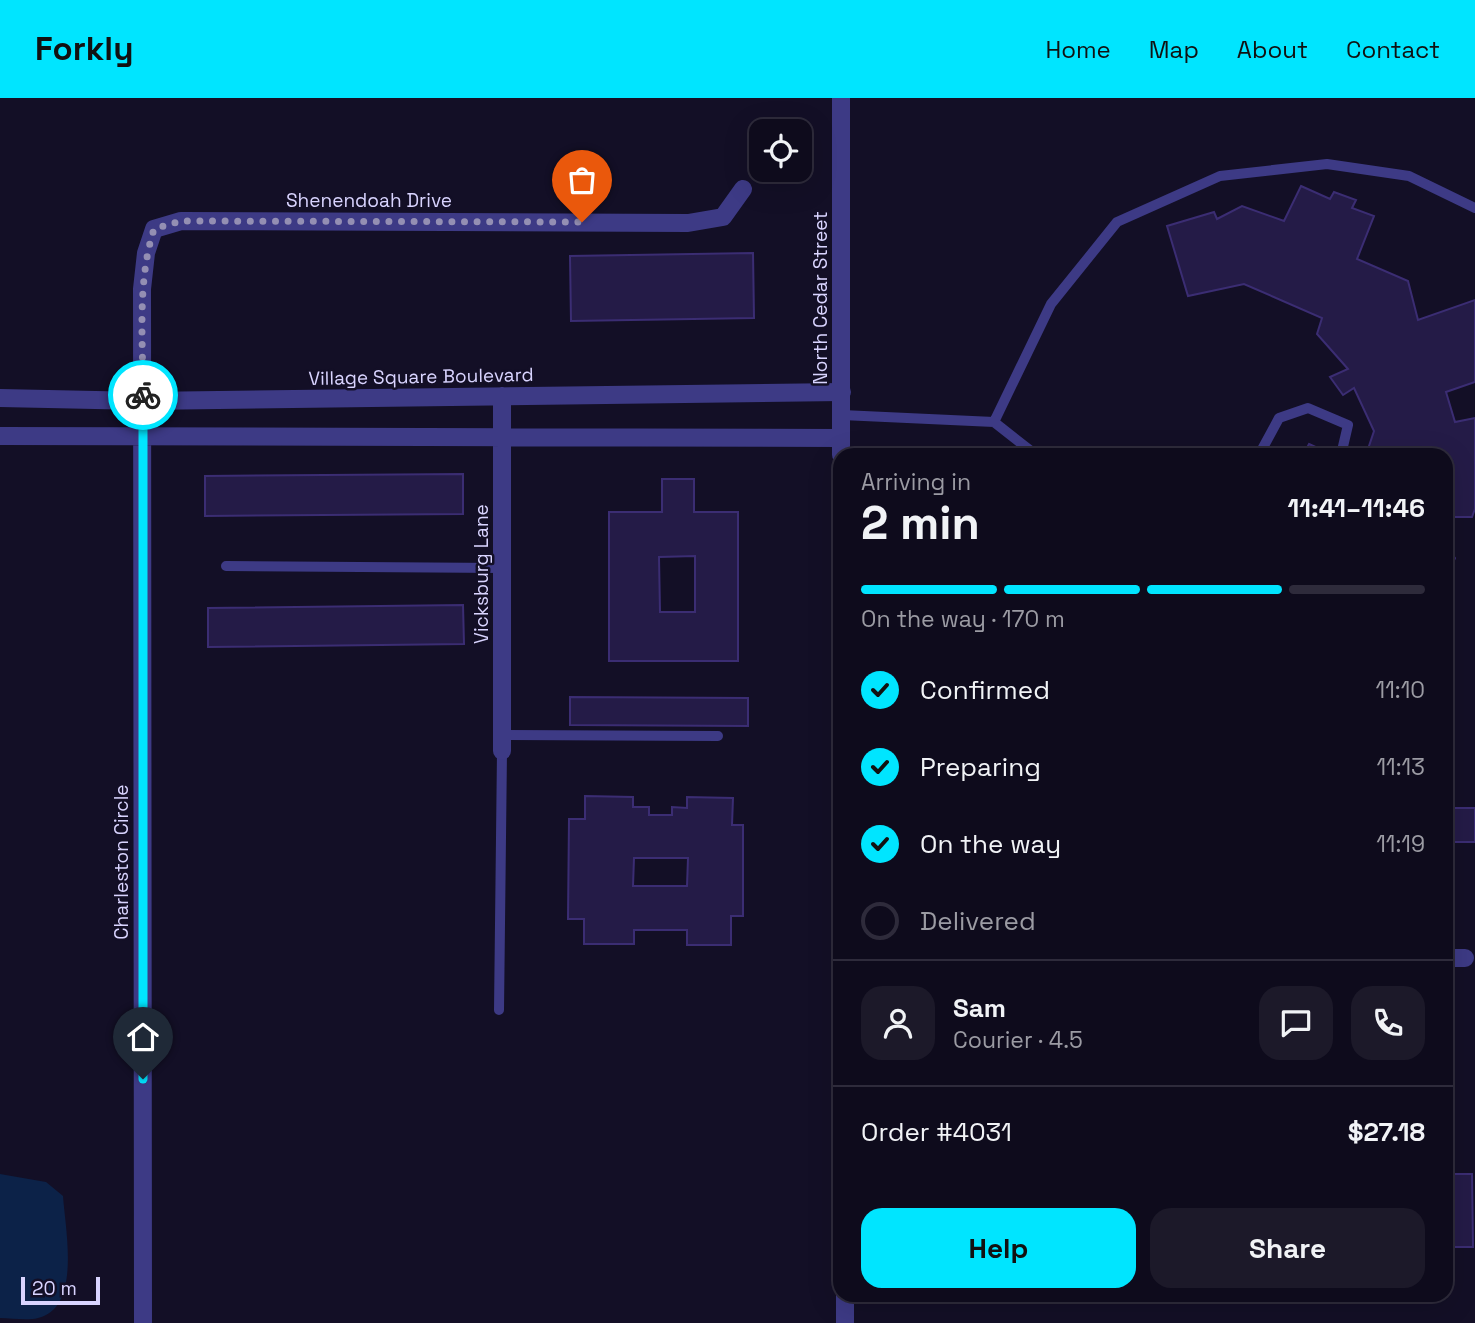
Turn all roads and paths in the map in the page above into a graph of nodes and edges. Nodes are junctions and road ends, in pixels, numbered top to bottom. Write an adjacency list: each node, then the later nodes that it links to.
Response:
1 (841, 98): 4 (street, North Cedar Street)
2 (743, 189): 7 (street, Shenendoah Drive)
3 (1475, 208): 9 (lane)
4 (842, 393): 5 (street, Village Square Boulevard); 8 (street, North Cedar Street)
5 (502, 396): 7 (street, Village Square Boulevard); 12 (street, Vicksburg Lane)
6 (0, 398): 7 (street, Village Square Boulevard)
7 (143, 401): 10 (street, Charleston Circle)
8 (842, 415): 9 (lane); 13 (street, North Cedar Street)
9 (994, 422): 14 (lane)
10 (143, 435): 11 (street); 12 (street); 25 (street, Charleston Circle)
11 (0, 436)
12 (502, 437): 13 (street); 18 (street, Vicksburg Lane)
13 (841, 447)
14 (1027, 448)
15 (1263, 448): 16 (lane)
16 (1343, 448)
17 (226, 566): 18 (lane)
18 (502, 568): 20 (street, Vicksburg Lane)
19 (718, 736): 20 (lane)
20 (502, 743): 23 (lane)
21 (1453, 958): 22 (street)
22 (1465, 958)
23 (499, 1010)
24 (845, 1302): 26 (street)
25 (143, 1323)
26 (845, 1323)

